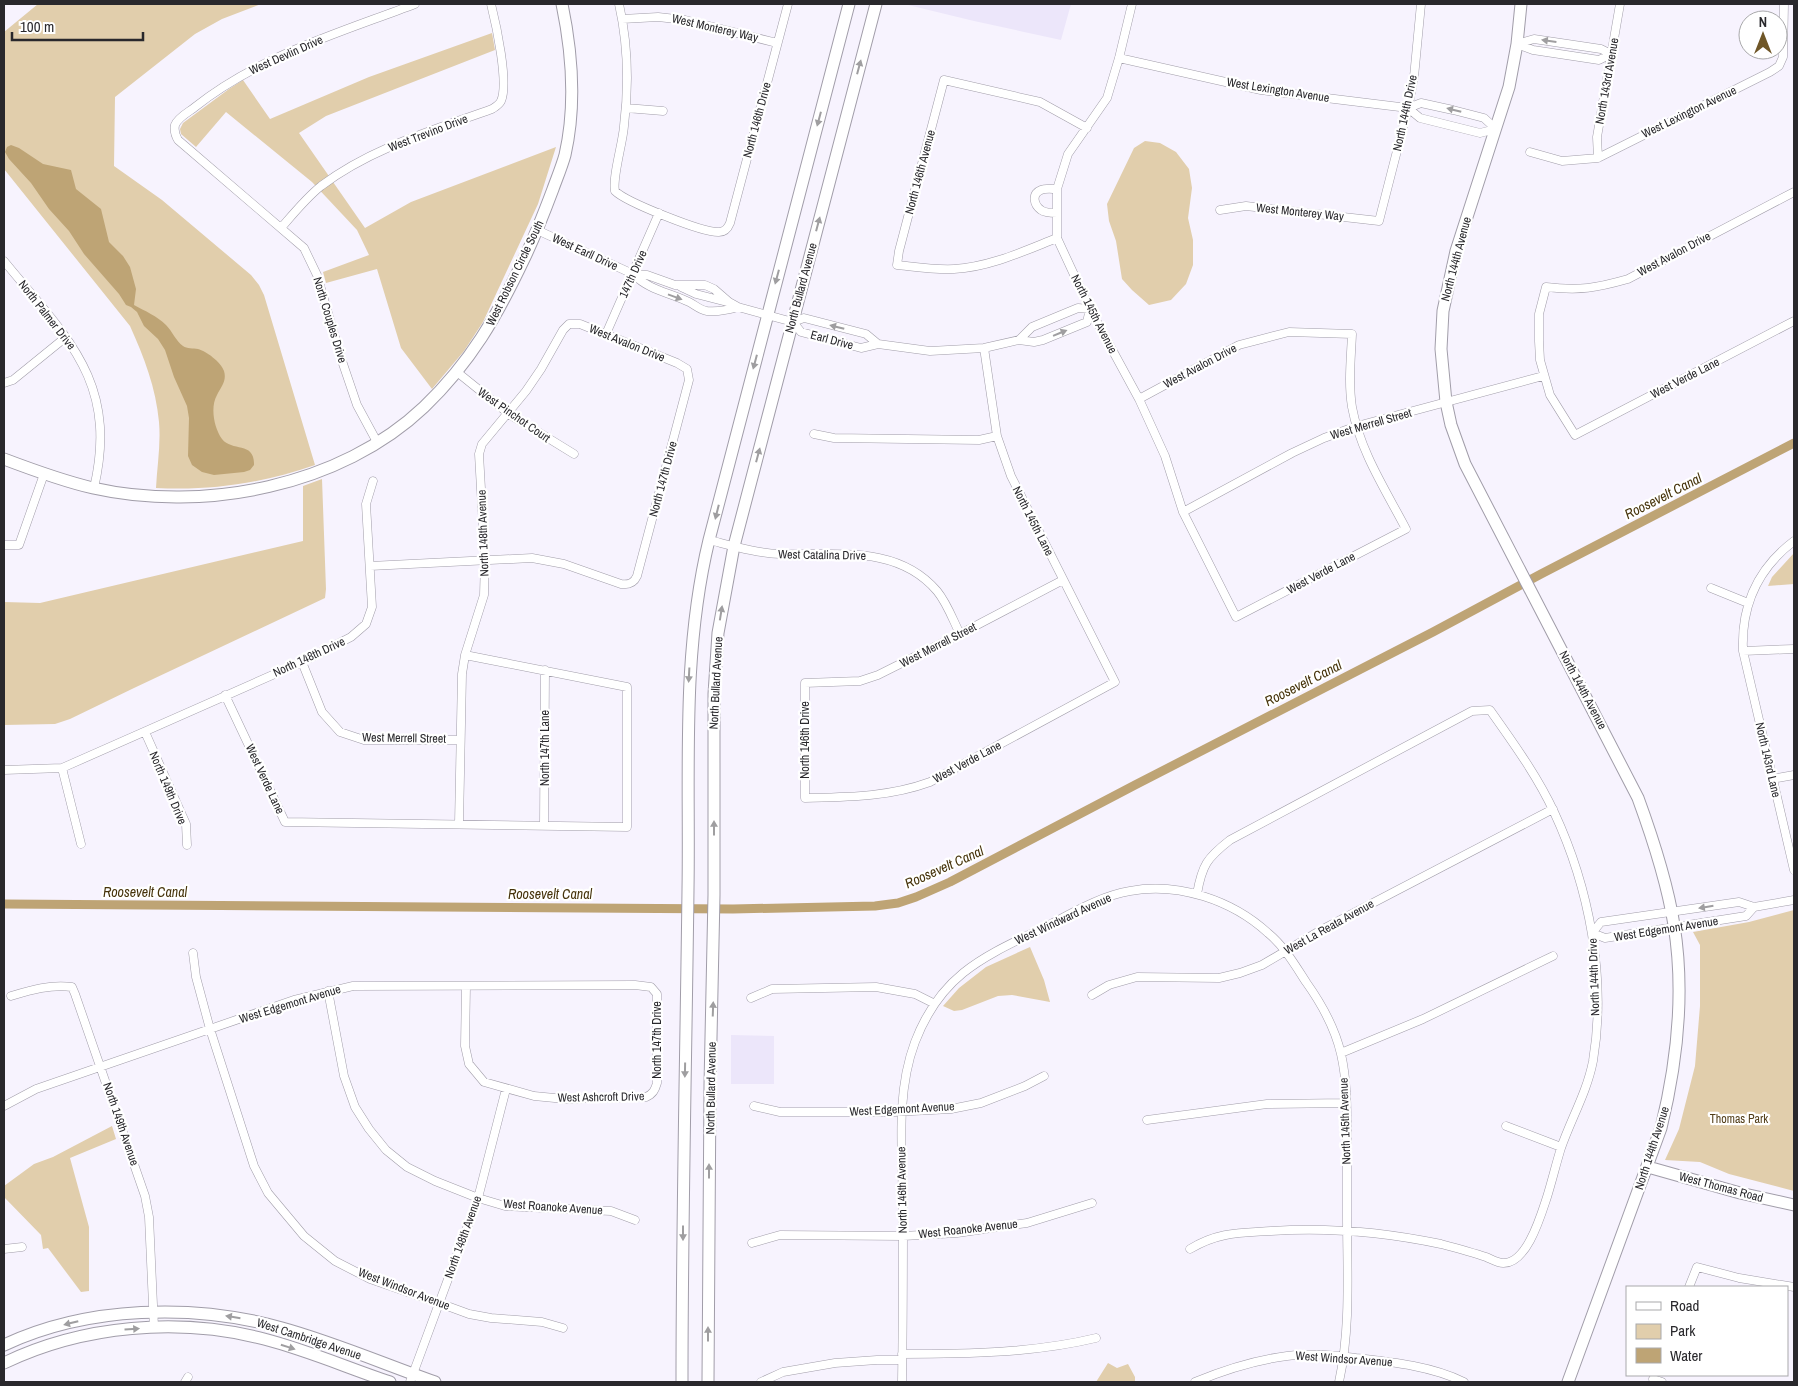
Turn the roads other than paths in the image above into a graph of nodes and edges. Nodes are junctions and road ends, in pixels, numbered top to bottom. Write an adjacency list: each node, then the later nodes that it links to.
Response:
1 (415, 4): 23 (street, West Devlin Drive)
2 (491, 4): 32 (street, West Trevino Drive)
3 (562, 4): 33 (main road, West Robson Circle South)
4 (619, 4): 13 (street)
5 (788, 4): 14 (street, North 146th Drive)
6 (849, 4): 39 (main road, North Bullard Avenue, one-way to 39)
7 (876, 4): 41 (main road, North Bullard Avenue, one-way to 7)
8 (1132, 4): 17 (street, North 145th Avenue)
9 (1422, 4): 19 (street, North 144th Drive)
10 (1521, 4): 15 (main road, North 144th Avenue)
11 (1620, 4): 16 (street, North 143rd Avenue)
12 (1784, 4): 25 (street, West Lexington Avenue)
13 (622, 19): 14 (street, West Monterey Way); 18 (street)
14 (777, 43): 29 (street, North 146th Drive)
15 (1517, 44): 16 (street); 22 (main road, North 144th Avenue)
16 (1611, 54): 25 (street, North 143rd Avenue)
17 (1119, 58): 19 (street, West Lexington Avenue); 21 (street, North 145th Avenue)
18 (626, 108): 20 (street); 29 (street)
19 (1408, 108): 22 (street, West Lexington Avenue); 22 (street, West Lexington Avenue, one-way to 19); 31 (street, North 144th Drive)
20 (663, 111)
21 (1086, 128): 26 (street, North 145th Avenue); 34 (street, North 146th Avenue)
22 (1496, 129): 53 (main road, North 144th Avenue)
23 (175, 132): 32 (street, North Couples Drive)
24 (1530, 152): 25 (street, West Lexington Avenue)
25 (1598, 158)
26 (1057, 189): 30 (street, North 145th Avenue); 30 (street)
27 (1794, 192): 50 (street, West Avalon Drive)
28 (1220, 210): 31 (street, West Monterey Way)
29 (659, 213): 36 (street, 147th Drive)
30 (1057, 213): 34 (street, North 145th Avenue)
31 (1379, 221)
32 (281, 228): 58 (street, North Couples Drive)
33 (537, 230): 36 (street, West Earll Drive); 49 (main road, West Robson Circle South)
34 (1057, 238): 38 (street, North 145th Avenue)
35 (4, 261): 44 (street, North Palmer Drive)
36 (633, 274): 37 (street, West Earll Drive); 37 (street, West Earll Drive, one-way to 37); 43 (street, 147th Drive)
37 (738, 307): 39 (street, West Earll Drive)
38 (1090, 309): 45 (street, Earl Drive); 45 (street, Earl Drive, one-way to 38); 52 (street, North 145th Avenue)
39 (768, 315): 41 (street, West Earll Drive); 65 (main road, North Bullard Avenue, one-way to 65)
40 (1794, 321): 50 (street, West Verde Lane)
41 (792, 322): 46 (street, Earl Drive, one-way to 41); 46 (street, Earl Drive); 68 (main road, North Bullard Avenue, one-way to 41)
42 (565, 326): 43 (street, West Avalon Drive); 54 (street, North 148th Avenue)
43 (606, 334): 48 (street, West Avalon Drive)
44 (66, 337): 51 (street); 63 (street, North Palmer Drive)
45 (1019, 340): 47 (street, Earl Drive)
46 (878, 344): 47 (street, Earl Drive)
47 (984, 348): 57 (street, North 145th Lane)
48 (687, 369): 69 (street, North 147th Drive)
49 (456, 372): 54 (street, West Pinchot Court); 58 (main road, West Robson Circle South)
50 (1544, 376): 53 (street, West Merrell Street)
51 (4, 383)
52 (1139, 399): 55 (street, West Avalon Drive); 64 (street, North 145th Avenue)
53 (1446, 402): 55 (street, West Merrell Street); 100 (main road, North 144th Avenue)
54 (509, 414): 59 (street, West Pinchot Court); 69 (street, North 148th Avenue)
55 (1357, 426): 64 (street, West Merrell Street); 74 (street, West Verde Lane)
56 (814, 434): 57 (street)
57 (997, 436): 71 (street, North 145th Lane)
58 (377, 442): 63 (main road, West Robson Circle South)
59 (574, 454)
60 (4, 459): 61 (main road, West Robson Circle South)
61 (44, 474): 63 (main road, West Robson Circle South); 67 (street)
62 (373, 481): 70 (street, North 148th Drive)
63 (94, 488)
64 (1183, 512): 74 (street, North 145th Avenue)
65 (709, 540): 68 (street, West Catalina Drive); 152 (main road, North Bullard Avenue, one-way to 152)
66 (1794, 542): 73 (street, North 143rd Lane)
67 (4, 545)
68 (734, 546): 75 (street, West Catalina Drive); 153 (main road, North Bullard Avenue, one-way to 68)
69 (486, 560): 70 (street); 78 (street, North 148th Avenue)
70 (370, 566): 79 (street, North 148th Drive)
71 (1063, 580): 75 (street, West Merrell Street); 81 (street, North 145th Lane)
72 (1711, 588): 73 (street)
73 (1748, 603): 77 (street, North 143rd Lane)
74 (1236, 618)
75 (960, 634): 82 (street, West Merrell Street)
76 (1794, 649): 77 (street)
77 (1743, 651): 89 (street, North 143rd Lane)
78 (465, 655): 80 (street); 85 (street, North 148th Avenue)
79 (302, 662): 83 (street, North 148th Drive); 85 (street, West Merrell Street)
80 (545, 670): 93 (street, North 147th Lane); 93 (street, West Verde Lane)
81 (1115, 682): 90 (street, West Verde Lane)
82 (805, 683): 90 (street, North 146th Drive)
83 (225, 695): 84 (street); 92 (street, West Verde Lane)
84 (144, 732): 86 (street); 95 (street, North 149th Drive)
85 (460, 740): 92 (street, North 148th Avenue)
86 (62, 768): 87 (street); 94 (street)
87 (4, 770)
88 (1794, 775): 89 (street)
89 (1772, 779): 96 (street, North 143rd Lane)
90 (805, 798)
91 (1553, 809): 97 (street, North 144th Drive); 102 (street, North 144th Drive); 103 (street, West La Reata Avenue)
92 (459, 824): 93 (street, West Verde Lane)
93 (544, 825)
94 (81, 844)
95 (187, 845)
96 (1794, 870)
97 (1196, 894): 103 (street, North 145th Avenue); 112 (street, West Windward Avenue)
98 (1794, 900): 99 (street, West Edgemont Avenue)
99 (1754, 907): 100 (street, West Edgemont Avenue, one-way to 100); 101 (street, West Edgemont Avenue)
100 (1672, 913): 101 (main road, North 144th Avenue); 102 (street, West Edgemont Avenue)
101 (1674, 927): 102 (street, West Edgemont Avenue); 126 (main road, North 144th Avenue)
102 (1592, 934): 125 (street, North 144th Drive)
103 (1285, 951): 109 (street, West La Reata Avenue); 114 (street, North 145th Avenue)
104 (193, 953): 113 (street, West Windsor Avenue)
105 (1553, 956): 114 (street)
106 (466, 986): 107 (street, West Edgemont Avenue); 108 (street, West Edgemont Avenue); 117 (street, West Ashcroft Drive)
107 (651, 986): 118 (street, North 147th Drive)
108 (328, 991): 113 (street, West Edgemont Avenue); 127 (street, West Roanoke Avenue)
109 (1092, 995)
110 (11, 996): 115 (street, North 149th Avenue)
111 (751, 998): 112 (street)
112 (933, 1003): 122 (street, North 146th Avenue)
113 (210, 1029): 115 (street, West Edgemont Avenue); 139 (street, West Windsor Avenue)
114 (1341, 1053): 119 (street, North 145th Avenue)
115 (102, 1067): 120 (street, West Edgemont Avenue); 140 (street, North 149th Avenue)
116 (1044, 1076): 122 (street, West Edgemont Avenue)
117 (506, 1089): 118 (street, West Ashcroft Drive); 127 (street, North 148th Avenue)
118 (652, 1095)
119 (1346, 1103): 123 (street); 131 (street, North 145th Avenue)
120 (4, 1106)
121 (754, 1106): 122 (street, West Edgemont Avenue)
122 (902, 1112): 132 (street, North 146th Avenue)
123 (1147, 1120)
124 (1506, 1126): 125 (street)
125 (1562, 1147): 131 (street, North 144th Drive)
126 (1648, 1166): 129 (main road, West Thomas Road); 159 (main road, North 144th Avenue)
127 (478, 1198): 130 (street, West Roanoke Avenue); 139 (street, North 148th Avenue)
128 (1092, 1203): 132 (street, West Roanoke Avenue)
129 (1794, 1205)
130 (635, 1220)
131 (1347, 1230): 136 (street); 146 (street, North 145th Avenue)
132 (903, 1236): 133 (street, West Roanoke Avenue); 145 (street, North 146th Avenue)
133 (752, 1243)
134 (22, 1247): 135 (street)
135 (4, 1249)
136 (1190, 1249)
137 (1689, 1286): 138 (street)
138 (1788, 1286)
139 (439, 1303): 142 (street, West Windsor Avenue); 148 (street, North 148th Avenue)
140 (154, 1312): 141 (street, North 149th Avenue); 144 (main road, West Cambridge Avenue, one-way to 144); 148 (main road, West Cambridge Avenue, one-way to 140)
141 (154, 1327): 147 (main road, West Cambridge Avenue, one-way to 141); 150 (main road, West Cambridge Avenue, one-way to 150)
142 (563, 1328)
143 (1096, 1338): 145 (street)
144 (4, 1345)
145 (902, 1357): 154 (street); 155 (street, North 146th Avenue)
146 (1344, 1357): 156 (street, West Windsor Avenue); 157 (street, North 145th Avenue); 158 (street, West Windsor Avenue)
147 (4, 1363)
148 (411, 1378): 151 (main road, West Cambridge Avenue)
149 (1653, 1378): 160 (street)
150 (390, 1382)
151 (435, 1382)
152 (682, 1382)
153 (708, 1382)
154 (761, 1382)
155 (902, 1382)
156 (1195, 1382)
157 (1339, 1382)
158 (1464, 1382)
159 (1568, 1382)
160 (1662, 1382)

